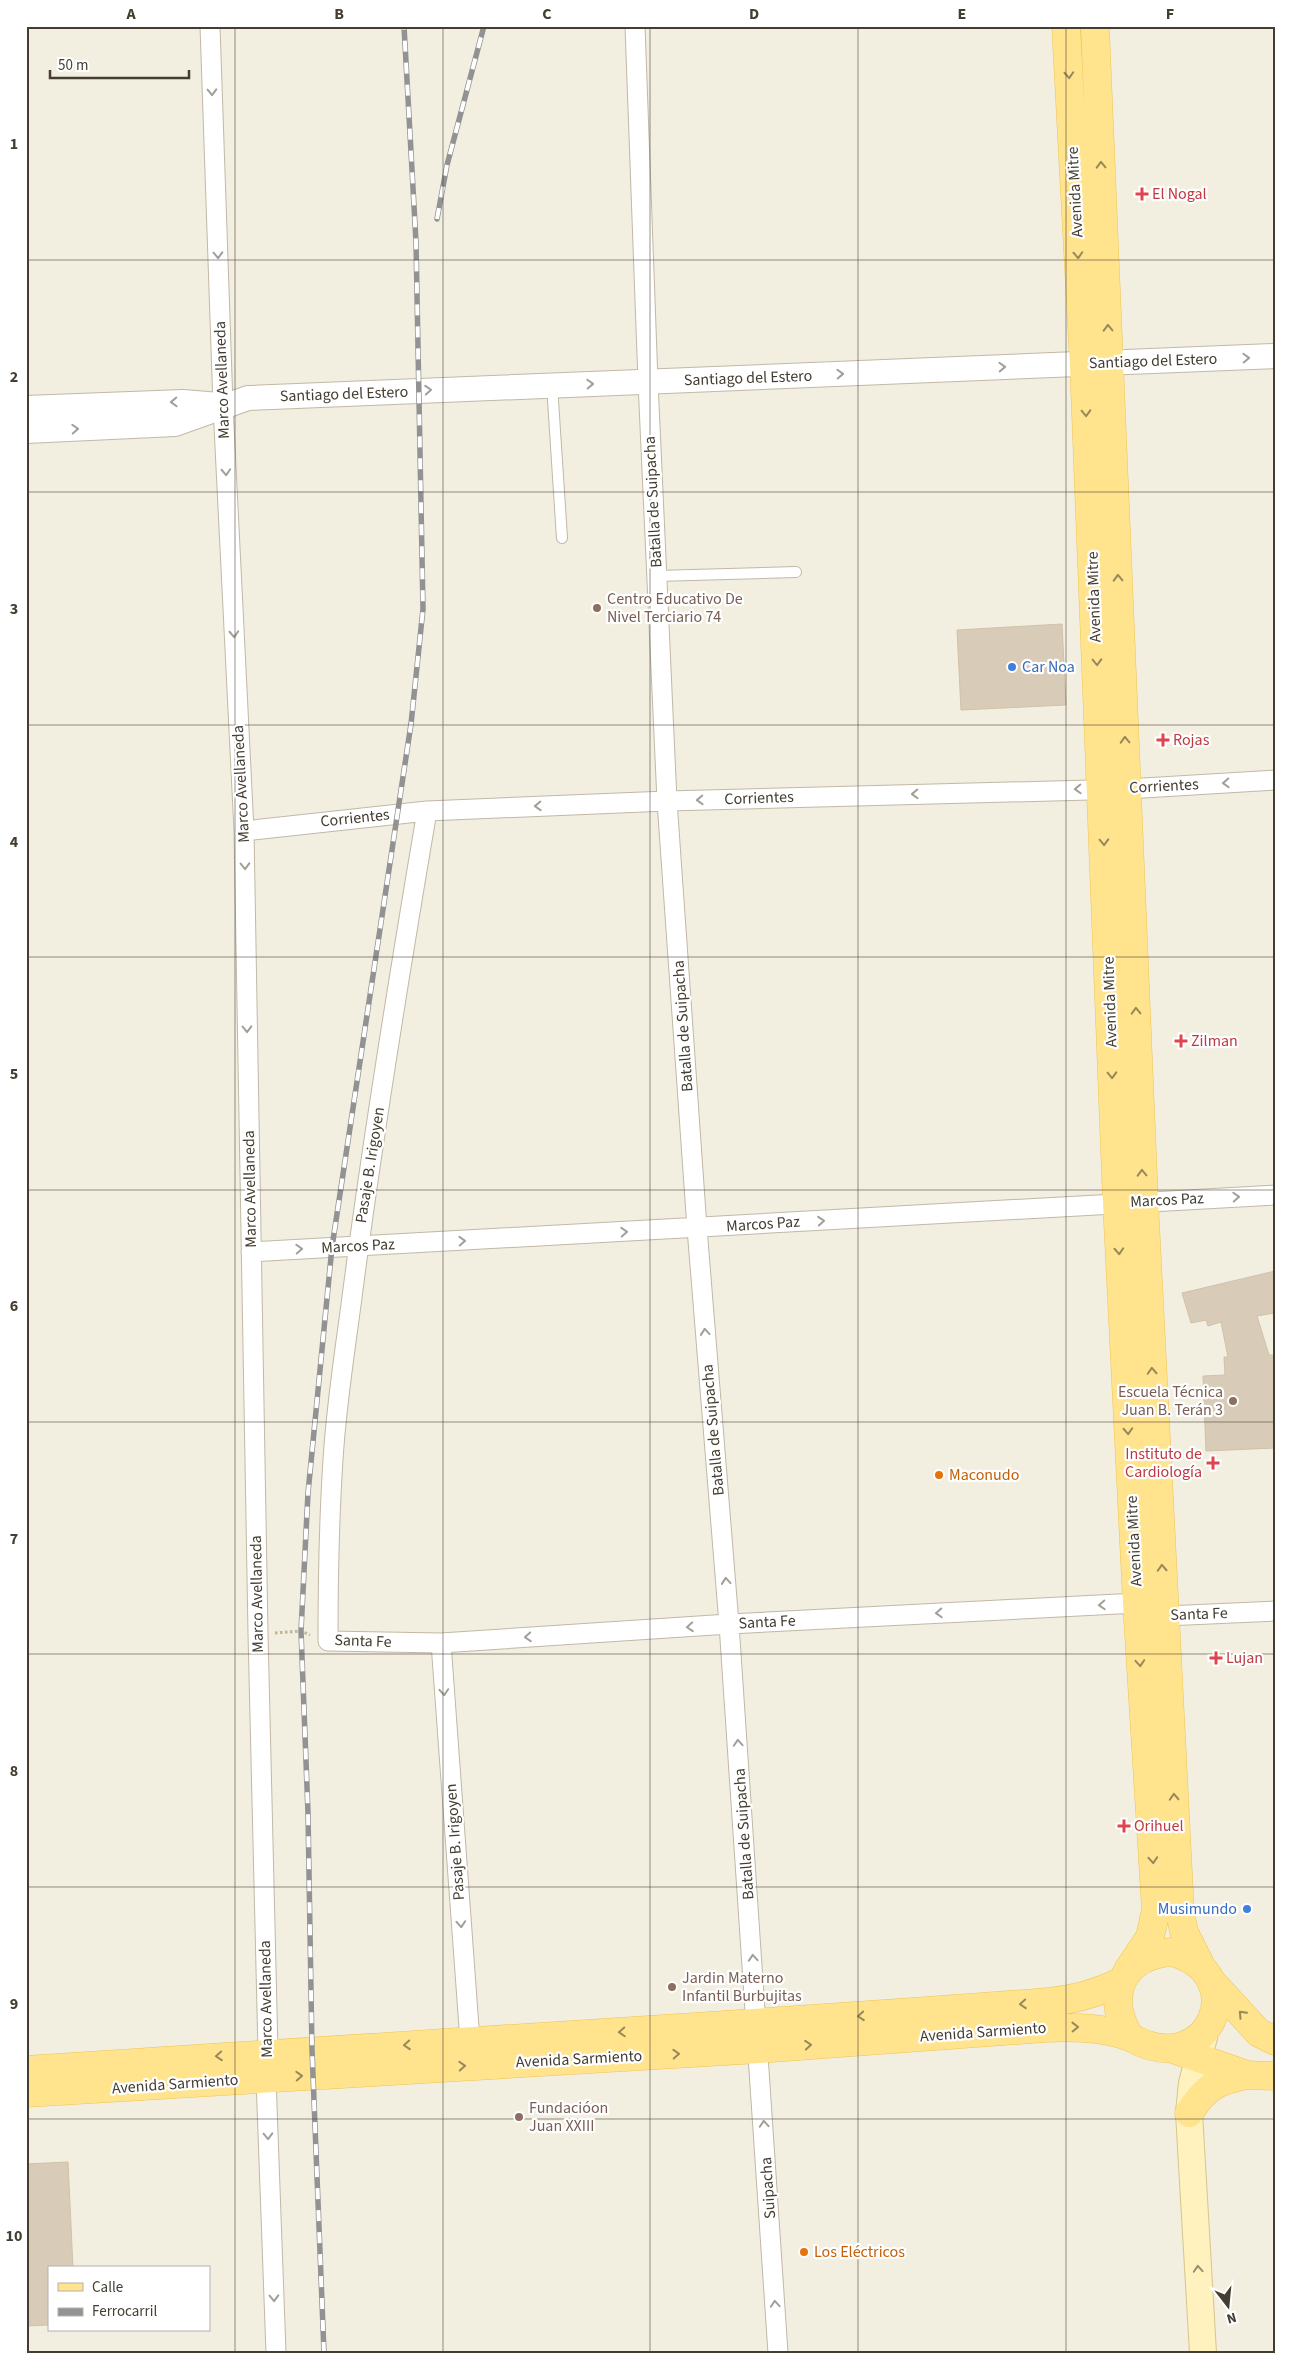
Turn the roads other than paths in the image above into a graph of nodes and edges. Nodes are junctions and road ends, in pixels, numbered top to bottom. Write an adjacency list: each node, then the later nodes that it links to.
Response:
1 (210, 26): 9 (street, Marco Avellaneda, one-way to 9)
2 (635, 26): 7 (street, Batalla de Suipacha)
3 (1066, 26): 6 (main road, Avenida Mitre, one-way to 6)
4 (1095, 26): 6 (main road, Avenida Mitre, one-way to 4)
5 (1275, 356): 6 (street, Santiago del Estero, one-way to 5)
6 (1097, 364): 7 (street, Santiago del Estero, one-way to 6); 16 (main road, Avenida Mitre)
7 (648, 382): 8 (street, Santiago del Estero, one-way to 7); 14 (street, Batalla de Suipacha)
8 (552, 385): 9 (street, Santiago del Estero, one-way to 8); 12 (lane)
9 (223, 406): 10 (street, Santiago del Estero, one-way to 10); 11 (street, Santiago del Estero, one-way to 9); 19 (street, Marco Avellaneda, one-way to 19)
10 (26, 408)
11 (26, 431)
12 (562, 538)
13 (796, 572): 14 (lane)
14 (656, 576): 17 (street, Batalla de Suipacha)
15 (1275, 780): 16 (street, Corrientes, one-way to 16)
16 (1114, 789): 17 (street, Corrientes, one-way to 17); 21 (main road, Avenida Mitre, one-way to 16); 22 (main road, Avenida Mitre, one-way to 22)
17 (667, 801): 18 (street, Corrientes, one-way to 18); 23 (street, Batalla de Suipacha)
18 (427, 811): 19 (street, Corrientes); 24 (street, Pasaje B. Irigoyen)
19 (244, 831): 25 (street, Marco Avellaneda, one-way to 25)
20 (1275, 1195): 21 (street, Marcos Paz, one-way to 20)
21 (1144, 1201): 22 (street, Marcos Paz); 28 (main road, Avenida Mitre, one-way to 21)
22 (1117, 1202): 23 (street, Marcos Paz, one-way to 22); 26 (main road, Avenida Mitre, one-way to 26)
23 (697, 1228): 24 (street, Marcos Paz, one-way to 23); 29 (street, Batalla de Suipacha, one-way to 23)
24 (358, 1246): 25 (street, Marcos Paz, one-way to 24); 30 (street, Pasaje B. Irigoyen)
25 (251, 1252): 41 (street, Marco Avellaneda)
26 (1137, 1603): 28 (street, Santa Fe); 29 (street, Santa Fe, one-way to 29); 33 (main road, Avenida Mitre, one-way to 33)
27 (1275, 1611): 28 (street, Santa Fe)
28 (1165, 1616): 32 (main road, Avenida Mitre, one-way to 28)
29 (729, 1624): 31 (street, Santa Fe, one-way to 31); 35 (street, Batalla de Suipacha, one-way to 29)
30 (328, 1641): 31 (street, Santa Fe)
31 (441, 1643): 37 (street, Pasaje B. Irigoyen, one-way to 37)
32 (1206, 1973): 33 (main road); 34 (main road); 38 (main road, one-way to 32)
33 (1125, 1976): 35 (main road, Avenida Sarmiento, one-way to 35); 36 (main road)
34 (1206, 2029): 39 (main road); 40 (main road)
35 (758, 2036): 36 (main road, Avenida Sarmiento, one-way to 36); 37 (main road, Avenida Sarmiento, one-way to 37); 41 (main road, Avenida Sarmiento, one-way to 35); 49 (street, Suipacha, one-way to 35)
36 (1130, 2037): 39 (main road)
37 (470, 2041): 41 (main road, Avenida Sarmiento, one-way to 41)
38 (1275, 2041)
39 (1173, 2049): 40 (main road)
40 (1198, 2059): 43 (main road); 47 (main road)
41 (267, 2065): 45 (main road, Avenida Sarmiento); 48 (street, Marco Avellaneda, one-way to 48)
42 (26, 2070): 45 (main road, Avenida Sarmiento)
43 (1247, 2075): 44 (main road); 47 (main road)
44 (1275, 2076)
45 (57, 2079): 46 (main road, Avenida Sarmiento)
46 (26, 2093)
47 (1189, 2113): 50 (main road, one-way to 47)
48 (276, 2353)
49 (778, 2353)
50 (1203, 2353)

